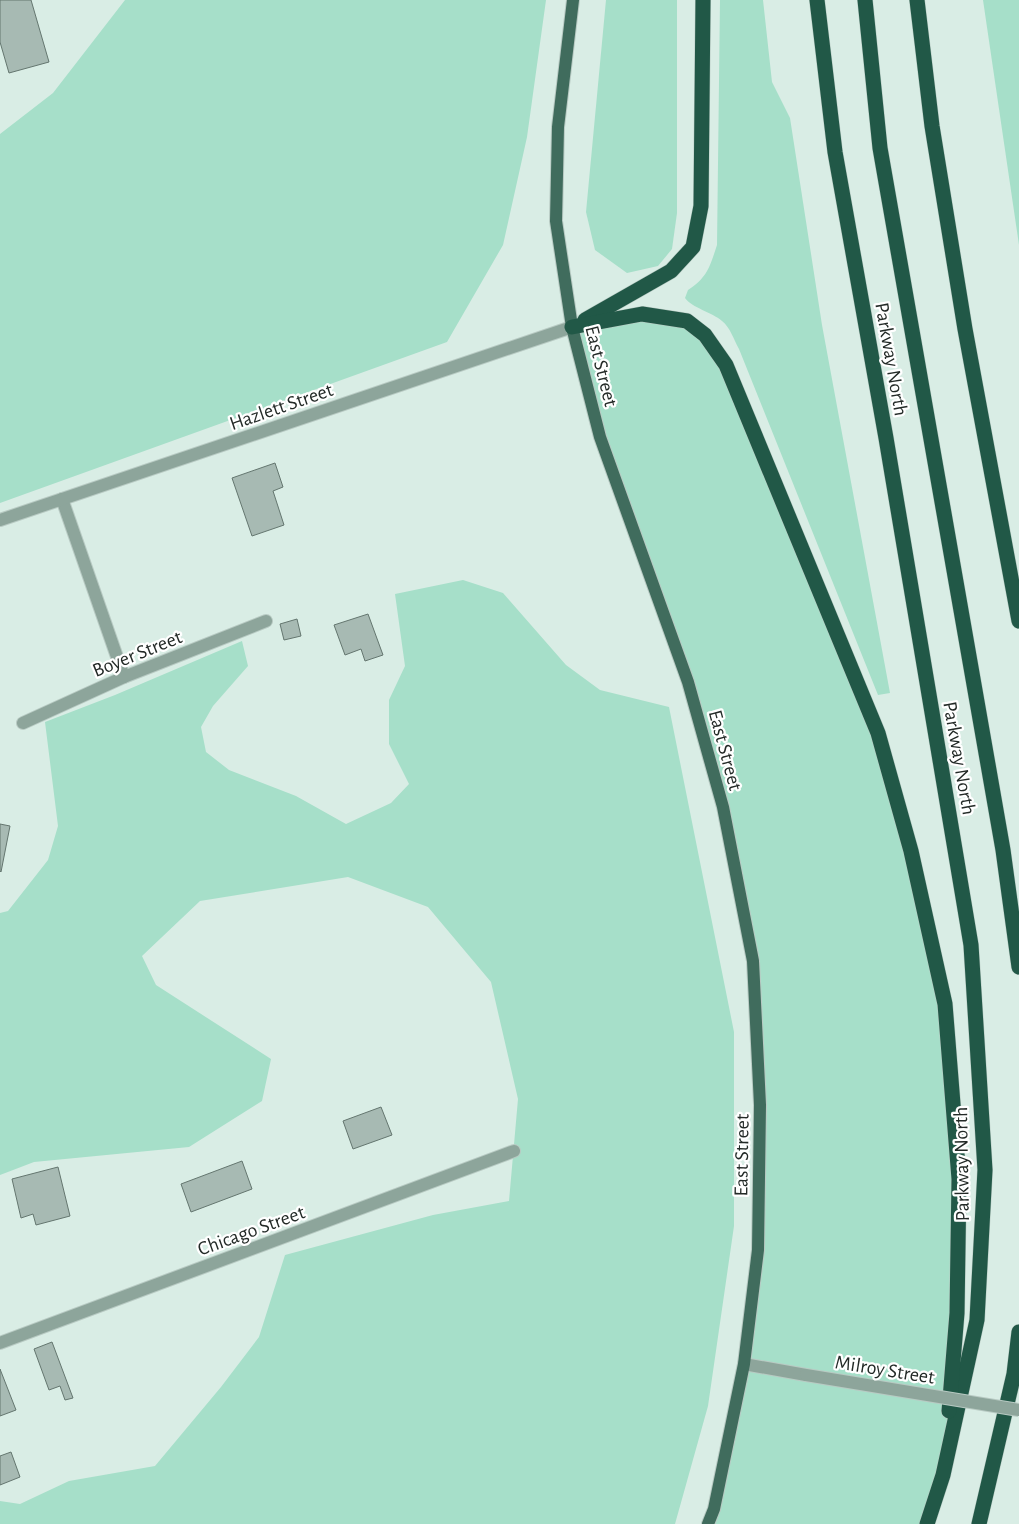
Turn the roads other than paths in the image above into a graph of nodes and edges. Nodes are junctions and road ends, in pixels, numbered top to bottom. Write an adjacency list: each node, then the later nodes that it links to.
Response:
1 (573, 0): 6 (main road, East Street)
2 (703, 0): 6 (highway)
3 (817, 0): 19 (highway, Parkway North)
4 (864, 0): 13 (highway)
5 (917, 0): 10 (highway)
6 (572, 327): 7 (street, Hazlett Street); 17 (main road, East Street); 19 (highway)
7 (62, 499): 8 (street, Hazlett Street); 11 (street)
8 (0, 520)
9 (266, 621): 11 (street, Boyer Street)
10 (1019, 621)
11 (124, 677): 12 (street, Boyer Street)
12 (23, 723)
13 (1019, 967)
14 (514, 1151): 16 (street, Chicago Street)
15 (1019, 1332): 22 (highway)
16 (0, 1343)
17 (744, 1364): 18 (street, Milroy Street, bridge); 20 (main road, East Street)
18 (1019, 1410)
19 (943, 1475): 21 (highway, Parkway North)
20 (708, 1524)
21 (927, 1524)
22 (980, 1524)

